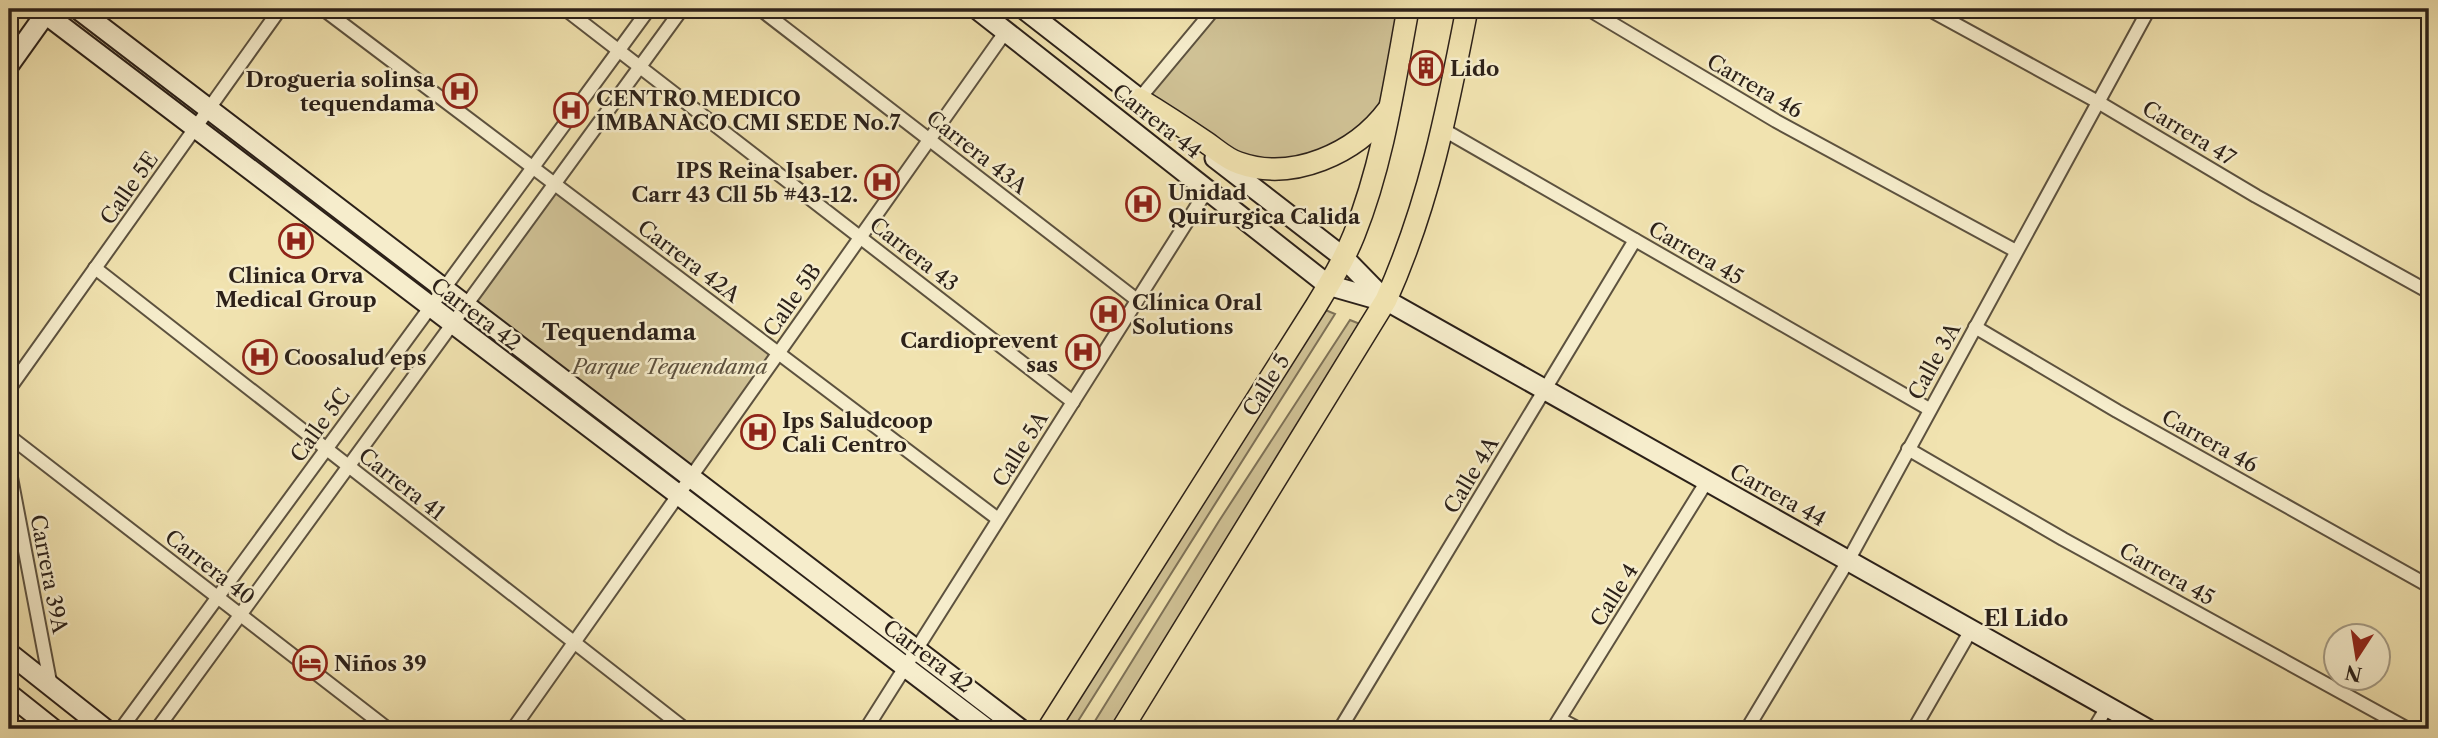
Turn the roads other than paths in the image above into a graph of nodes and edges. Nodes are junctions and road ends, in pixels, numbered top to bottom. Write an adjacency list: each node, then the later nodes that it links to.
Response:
1 (78, 9): 23 (street, Carrera 42)
2 (280, 9): 23 (street, Calle 5E)
3 (323, 9): 29 (street, Carrera 42A)
4 (565, 9): 18 (street, Carrera 43)
5 (649, 9): 18 (street, Calle 5C)
6 (682, 9): 20 (street)
7 (760, 9): 28 (street, Carrera 43A)
8 (977, 9): 17 (street, Carrera 44)
9 (1024, 9): 21 (street, Carrera 44)
10 (1214, 9): 21 (street)
11 (1408, 9): 24 (main road, Calle 5)
12 (1467, 9): 27 (main road)
13 (1588, 9): 34 (street, Carrera 46)
14 (1928, 9): 22 (street, Carrera 47)
15 (2149, 9): 22 (street, Calle 3A)
16 (45, 10): 19 (street); 26 (street, Carrera 42)
17 (1006, 31): 25 (street, Carrera 44); 28 (street, Calle 5B)
18 (619, 51): 20 (street, Carrera 43); 29 (street, Calle 5C)
19 (9, 65)
20 (640, 67): 30 (street); 32 (street, Carrera 43)
21 (1139, 99): 24 (main road); 25 (street); 35 (street, Carrera 44)
22 (2098, 102): 34 (street, Calle 3A); 39 (street, Carrera 47)
23 (209, 108): 26 (street, Calle 5E); 38 (street, Carrera 42)
24 (1390, 109): 35 (main road, Calle 5)
25 (1120, 121): 31 (street, Carrera 44)
26 (194, 129): 36 (street, Calle 5E); 43 (street, Carrera 42)
27 (1444, 130): 33 (street, Carrera 45); 41 (main road)
28 (929, 139): 32 (street, Calle 5B); 40 (street, Carrera 43A)
29 (533, 167): 30 (street, Carrera 42A); 38 (street, Calle 5C)
30 (555, 184): 42 (street); 46 (street, Carrera 42A)
31 (1208, 190): 37 (street, Carrera 44); 40 (street, Calle 5A)
32 (860, 237): 46 (street, Calle 5B); 49 (street, Carrera 43)
33 (1635, 240): 48 (street, Calle 4A); 50 (street, Carrera 45)
34 (2016, 251): 45 (street, Calle 3A)
35 (1343, 257): 37 (main road, Calle 5); 41 (street, Carrera 44)
36 (95, 268): 47 (street, Calle 5E); 52 (street, Carrera 41)
37 (1328, 285): 41 (street, Carrera 44); 83 (main road, Calle 5)
38 (444, 288): 42 (street, Carrera 42); 43 (street, Calle 5C)
39 (2427, 289)
40 (1137, 300): 49 (street, Calle 5A)
41 (1386, 300): 48 (street, Carrera 44); 84 (main road)
42 (466, 305): 44 (street); 56 (street, Carrera 42)
43 (430, 307): 44 (street, Carrera 42); 52 (street, Calle 5C)
44 (452, 324): 55 (street); 58 (street, Carrera 42)
45 (1975, 327): 50 (street, Calle 3A); 61 (street, Carrera 46)
46 (778, 353): 56 (street, Calle 5B); 59 (street, Carrera 42A)
47 (9, 389)
48 (1545, 390): 57 (street, Carrera 44); 85 (street, Calle 4A)
49 (1073, 402): 59 (street, Calle 5A)
50 (1930, 409): 53 (street, Calle 3A)
51 (9, 436): 62 (street, Carrera 40)
52 (326, 449): 55 (street, Carrera 41); 62 (street, Calle 5C)
53 (1908, 449): 60 (street, Calle 3A); 91 (street, Carrera 45)
54 (9, 467): 69 (street, Carrera 39A)
55 (349, 467): 63 (street); 65 (street, Carrera 41)
56 (691, 477): 58 (street, Calle 5B); 66 (street, Carrera 42)
57 (1707, 481): 60 (street, Carrera 44); 72 (street, Calle 4)
58 (678, 495): 65 (street, Calle 5B); 68 (street, Carrera 42)
59 (998, 519): 66 (street, Calle 5A)
60 (1848, 561): 64 (street, Carrera 44); 87 (street, Calle 3A)
61 (2429, 586)
62 (218, 597): 63 (street, Carrera 40); 75 (street, Calle 5C)
63 (240, 615): 76 (street); 77 (street, Carrera 40)
64 (1971, 630): 71 (street, Carrera 44); 88 (street)
65 (574, 643): 78 (street, Calle 5B); 79 (street, Carrera 41)
66 (916, 650): 68 (street, Calle 5A); 82 (street, Carrera 42)
67 (9, 653): 69 (street)
68 (905, 667): 80 (street, Calle 5A); 81 (street, Carrera 42)
69 (51, 687): 74 (street)
70 (9, 694): 73 (street)
71 (2107, 707): 89 (street); 90 (street, Carrera 44)
72 (1557, 724): 86 (street)
73 (53, 729)
74 (105, 729)
75 (121, 729)
76 (157, 729)
77 (388, 729)
78 (513, 729)
79 (685, 729)
80 (866, 729)
81 (987, 729)
82 (1020, 729)
83 (1048, 729)
84 (1122, 729)
85 (1340, 729)
86 (1579, 729)
87 (1747, 729)
88 (1914, 729)
89 (2094, 729)
90 (2147, 729)
91 (2408, 729)

